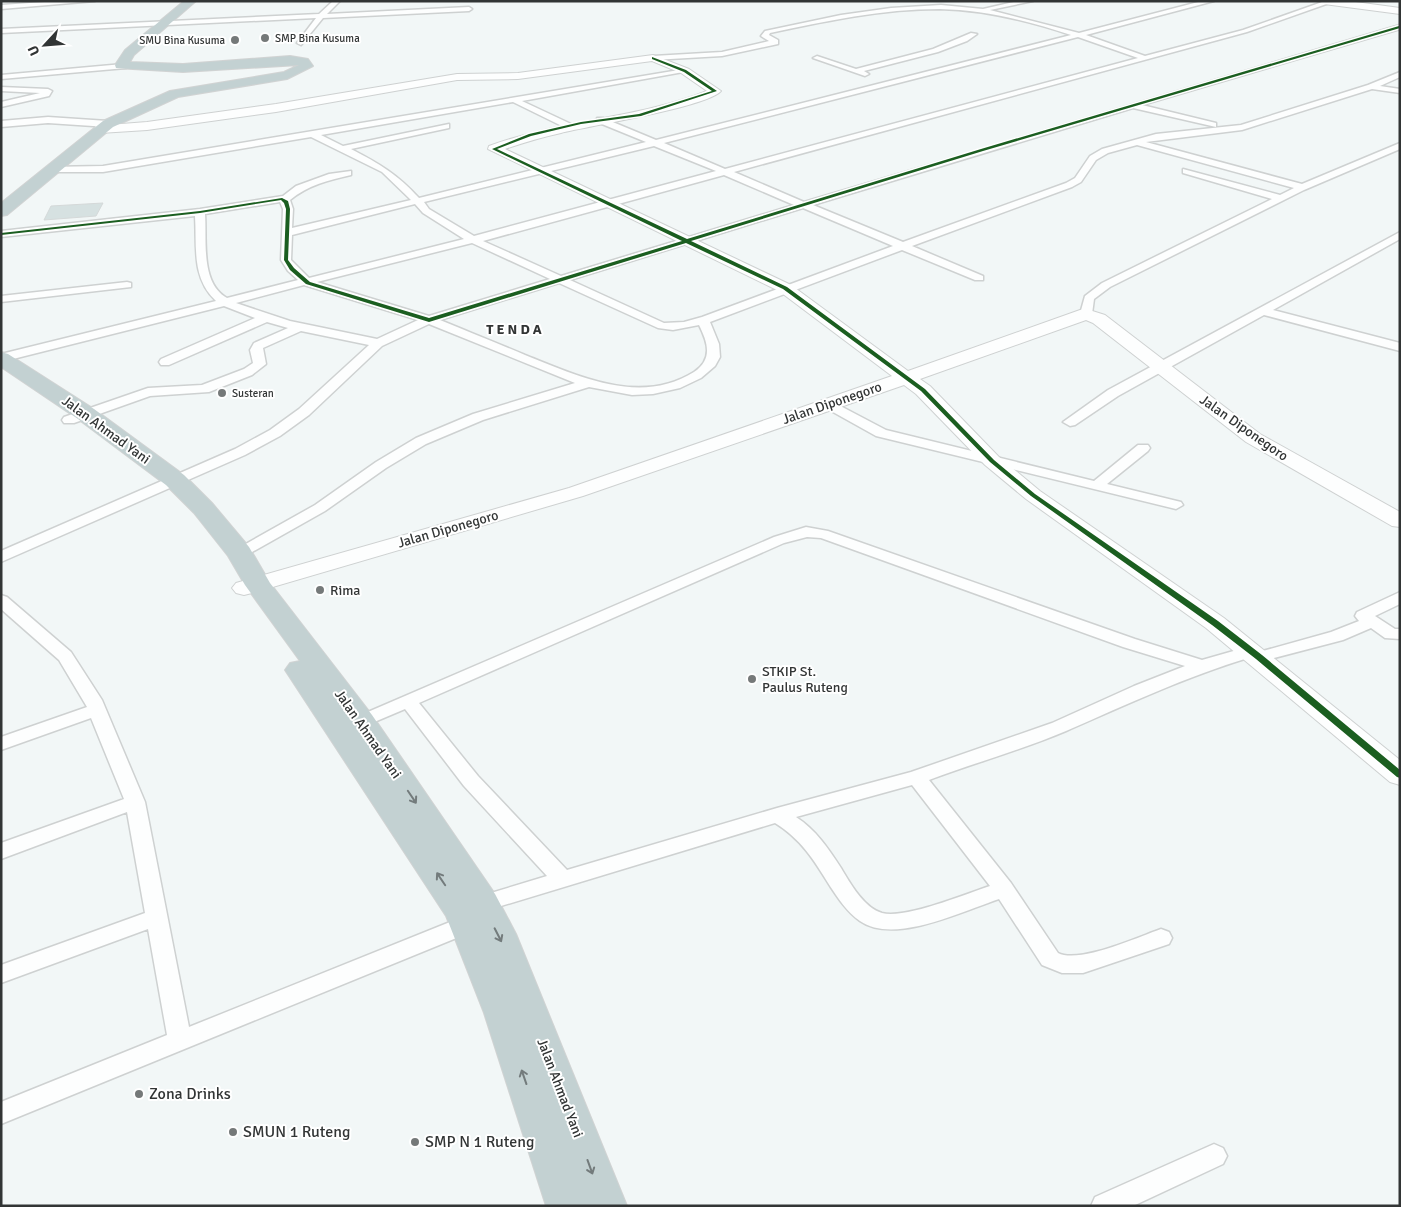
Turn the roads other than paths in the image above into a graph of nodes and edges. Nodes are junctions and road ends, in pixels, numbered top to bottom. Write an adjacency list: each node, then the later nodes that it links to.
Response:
1 (92, 1): 8 (street)
2 (191, 1): 15 (highway)
3 (337, 1): 13 (street)
4 (1030, 1): 10 (street)
5 (1210, 1): 19 (street)
6 (1326, 2): 11 (street); 23 (street)
7 (391, 3): 12 (street)
8 (1, 7)
9 (469, 9): 12 (street)
10 (976, 10): 19 (street); 21 (street)
11 (1400, 11)
12 (391, 13): 13 (street); 14 (street)
13 (320, 17): 15 (street); 20 (street)
14 (415, 19)
15 (162, 25): 17 (street); 24 (highway)
16 (1400, 27): 35 (street)
17 (1, 31)
18 (973, 34): 26 (street)
19 (1080, 34): 23 (street); 29 (street)
20 (301, 43)
21 (653, 58): 25 (street); 38 (street)
22 (817, 58): 26 (street)
23 (1145, 58): 50 (street)
24 (123, 66): 28 (street); 38 (highway)
25 (685, 71): 33 (street); 36 (street)
26 (856, 71): 29 (street)
27 (1400, 74): 30 (street)
28 (1, 77)
29 (893, 82): 44 (street)
30 (1371, 87): 32 (street); 41 (street)
31 (1, 89): 34 (street)
32 (1400, 92)
33 (514, 100): 40 (street); 42 (street)
34 (1, 105)
35 (1132, 106): 41 (street); 57 (street)
36 (600, 120): 40 (street); 44 (street)
37 (1, 124): 38 (street)
38 (104, 126): 47 (highway)
39 (446, 126): 46 (street)
40 (568, 126): 48 (street)
41 (1227, 129): 43 (street)
42 (312, 134): 46 (street); 47 (street)
43 (1137, 142): 52 (street); 65 (street)
44 (655, 143): 48 (street); 50 (street)
45 (1400, 146): 52 (street)
46 (341, 149): 55 (street)
47 (52, 169): 58 (highway)
48 (538, 171): 55 (street); 56 (street)
49 (1186, 171): 53 (street)
50 (723, 172): 56 (street); 57 (street)
51 (348, 173): 54 (street)
52 (1302, 187): 53 (street)
53 (1281, 198): 74 (street)
54 (284, 200): 59 (street); 60 (street)
55 (418, 201): 60 (street); 63 (street)
56 (606, 204): 63 (street); 64 (street)
57 (804, 205): 64 (street); 65 (street)
58 (1, 211)
59 (200, 212): 61 (street); 72 (street)
60 (286, 233): 68 (street)
61 (1, 234)
62 (1400, 235): 73 (street)
63 (473, 240): 67 (street); 68 (street)
64 (686, 242): 67 (street); 70 (street)
65 (902, 246): 66 (street); 70 (street)
66 (979, 278)
67 (560, 280): 76 (street); 77 (street)
68 (308, 283): 72 (street); 76 (street)
69 (127, 285): 71 (street)
70 (785, 288): 77 (street); 85 (street)
71 (1, 299)
72 (225, 304): 75 (street); 81 (street)
73 (1263, 312): 80 (street); 83 (street)
74 (1086, 314): 83 (street, Jalan Diponegoro); 85 (street, Jalan Diponegoro)
75 (266, 318): 78 (street); 82 (street)
76 (429, 320): 79 (street); 86 (street)
77 (703, 321): 86 (street)
78 (302, 326): 79 (street); 88 (street)
79 (378, 344): 92 (street)
80 (1400, 347)
81 (1, 358): 88 (highway, Jalan Ahmad Yani)
82 (165, 362)
83 (1162, 368): 89 (street); 95 (street, Jalan Diponegoro)
84 (1, 373): 88 (highway, Jalan Ahmad Yani)
85 (906, 378): 87 (street, Jalan Diponegoro); 91 (street)
86 (588, 384): 96 (street)
87 (829, 404): 91 (street); 98 (street, Jalan Diponegoro)
88 (78, 417): 92 (highway, Jalan Ahmad Yani)
89 (1070, 422)
90 (1143, 448): 93 (street)
91 (992, 461): 93 (street); 103 (street)
92 (167, 483): 96 (highway, Jalan Ahmad Yani); 97 (street); 98 (highway, Jalan Ahmad Yani)
93 (1096, 486): 94 (street)
94 (1176, 505)
95 (1400, 521)
96 (240, 553): 98 (highway, Jalan Ahmad Yani)
97 (1, 557)
98 (251, 586): 107 (highway, Jalan Ahmad Yani)
99 (1400, 597): 101 (street)
100 (7, 605): 106 (street)
101 (1372, 622): 102 (street); 103 (street)
102 (1400, 634)
103 (1255, 654): 104 (street); 109 (street)
104 (1202, 666): 105 (street); 110 (street)
105 (409, 702): 107 (street); 114 (street)
106 (96, 710): 108 (street); 111 (street)
107 (352, 726): 116 (highway, Jalan Ahmad Yani)
108 (1, 744)
109 (1400, 775)
110 (916, 777): 112 (street); 115 (street)
111 (136, 802): 113 (street); 117 (street)
112 (777, 815): 114 (street); 115 (street)
113 (1, 851)
114 (562, 880): 116 (street)
115 (1004, 889): 118 (street)
116 (471, 913): 120 (street); 121 (highway, Jalan Ahmad Yani)
117 (157, 917): 119 (street); 120 (street)
118 (1161, 938)
119 (1, 974)
120 (180, 1042): 122 (street)
121 (551, 1108): 124 (highway, Jalan Ahmad Yani); 125 (highway, Jalan Ahmad Yani, one-way to 125)
122 (1, 1113)
123 (1214, 1156): 126 (street)
124 (568, 1206)
125 (605, 1206)
126 (1104, 1206)

